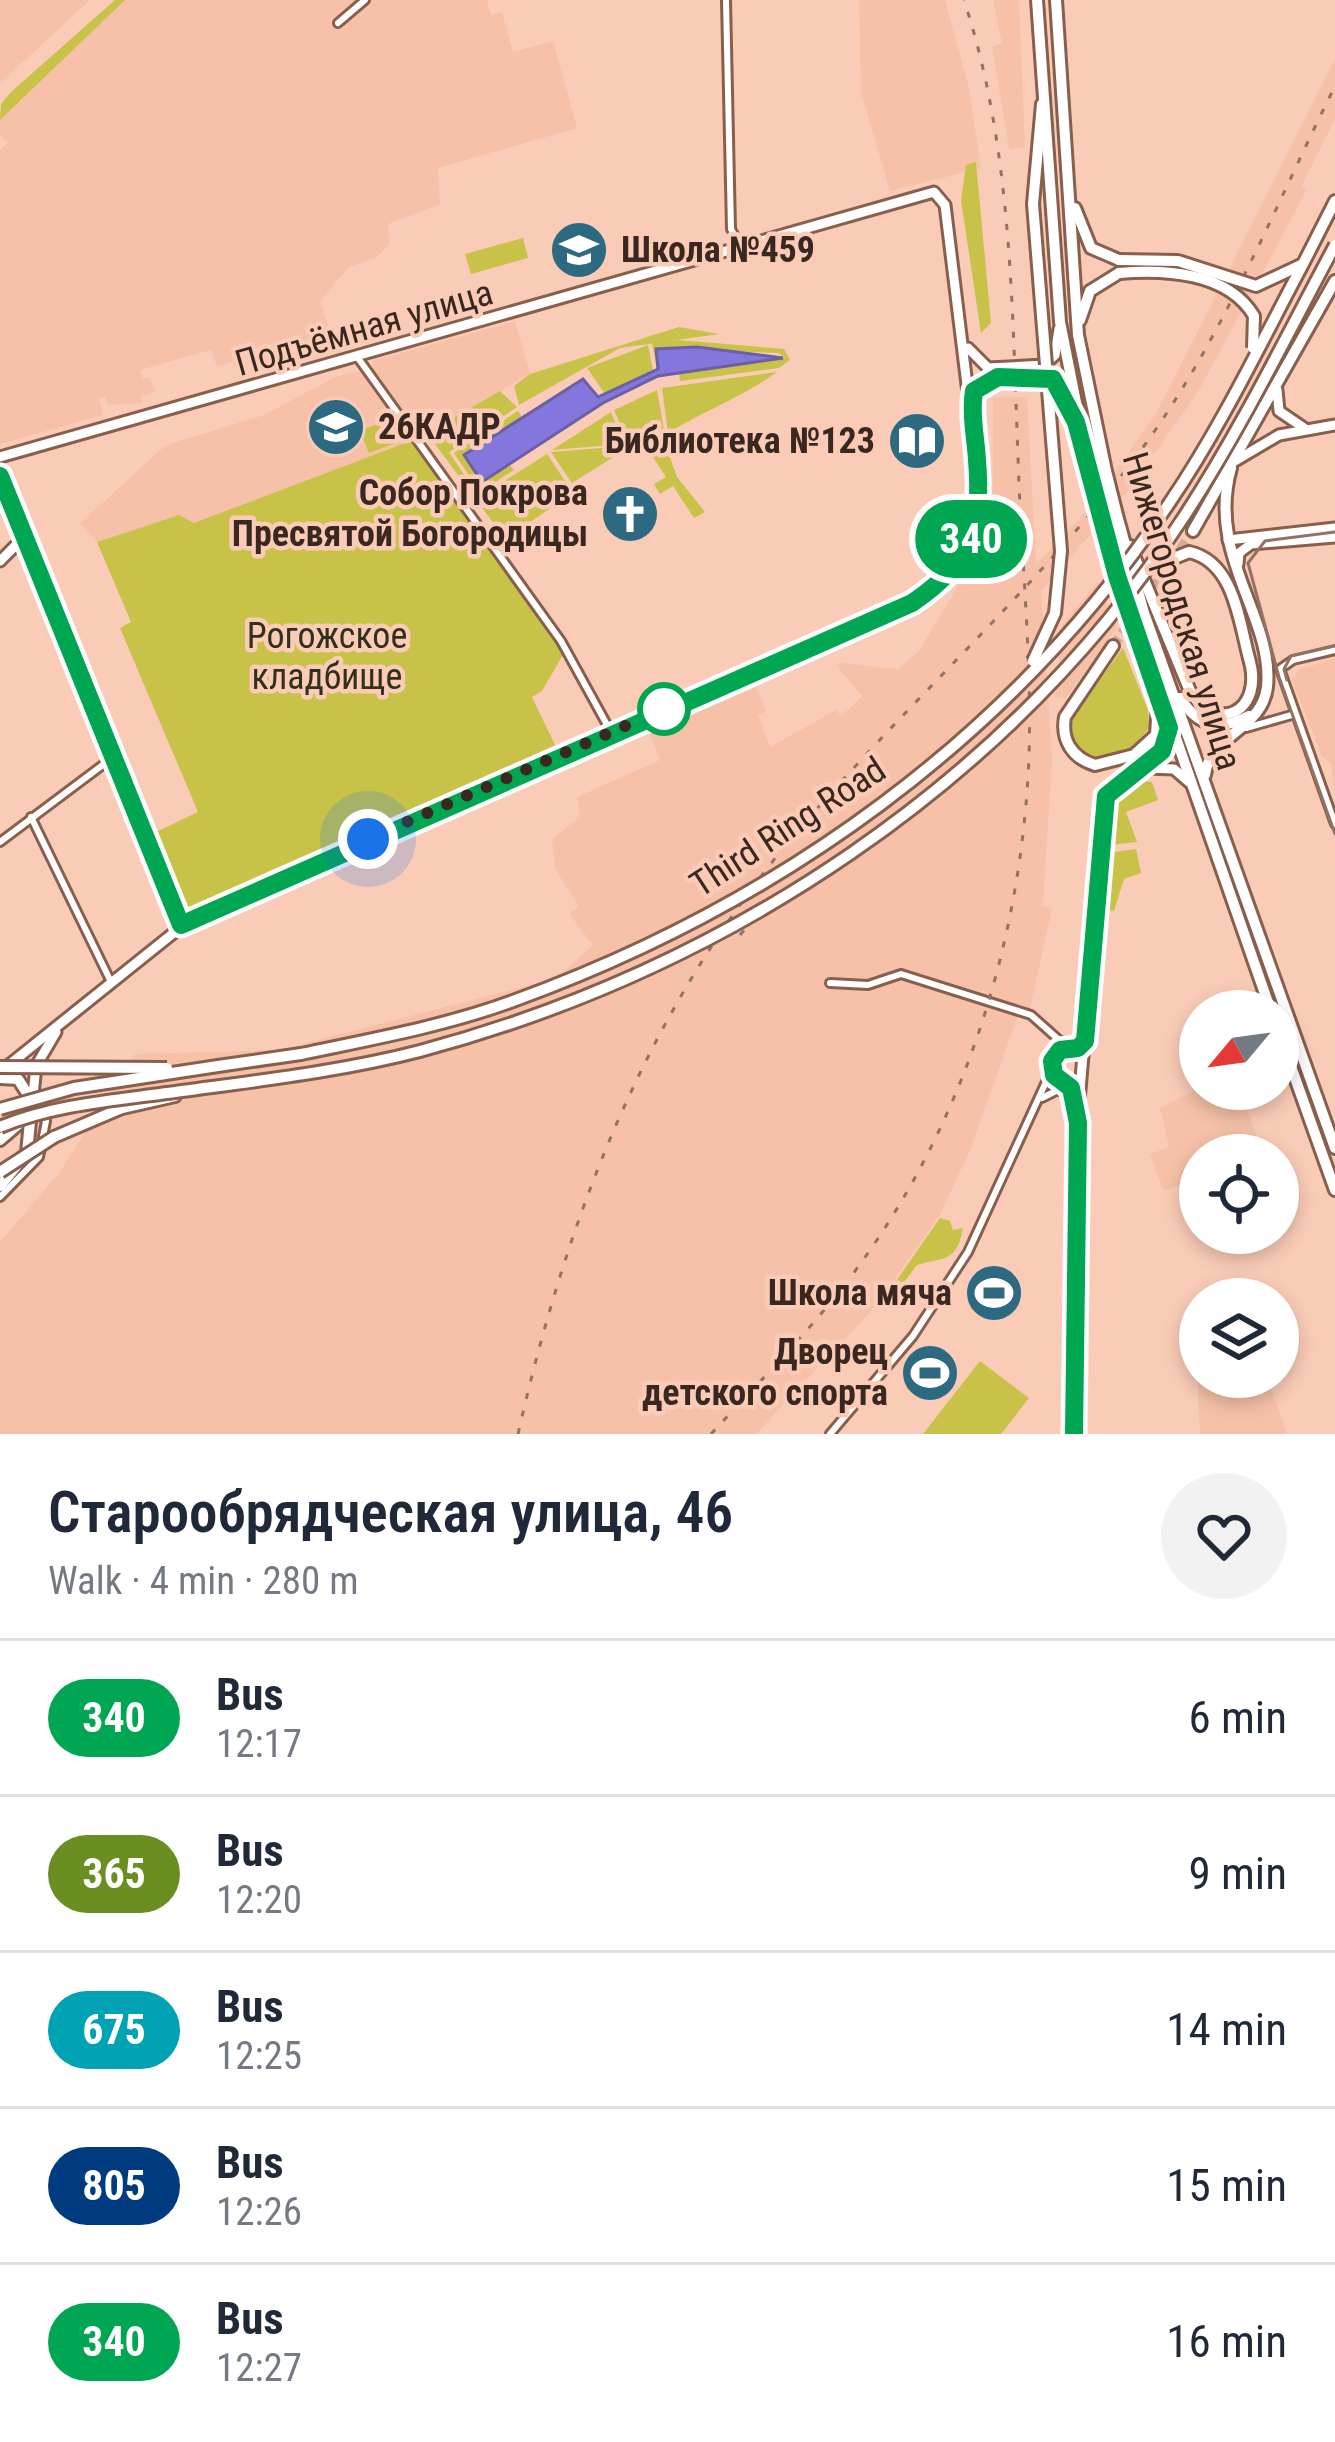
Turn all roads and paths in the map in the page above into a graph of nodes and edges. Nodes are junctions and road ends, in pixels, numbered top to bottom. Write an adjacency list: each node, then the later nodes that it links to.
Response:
1 (364, 0): 5 (street)
2 (726, 0): 10 (street)
3 (1037, 0): 6 (main road, Нижегородская улица)
4 (1057, 0): 7 (main road, Нижегородская улица)
5 (338, 23)
6 (1044, 65): 14 (main road, Нижегородская улица); 40 (main road, bridge)
7 (1069, 180): 12 (main road); 15 (main road, Нижегородская улица)
8 (1335, 201): 11 (main road, Third Ring Road)
9 (1335, 245): 34 (main road, Third Ring Road, bridge)
10 (742, 248): 16 (street, Подъёмная улица); 17 (street, Подъёмная улица)
11 (1304, 263): 12 (main road, bridge); 18 (main road, Third Ring Road, bridge)
12 (1119, 266): 15 (main road); 18 (main road, bridge)
13 (1335, 281): 19 (main road)
14 (1060, 322): 16 (street); 21 (main road, Нижегородская улица)
15 (1078, 335): 27 (main road, Нижегородская улица, bridge)
16 (966, 343): 20 (street)
17 (358, 358): 24 (street, Подъёмная улица); 45 (street)
18 (1251, 361): 40 (main road, Third Ring Road, bridge)
19 (1277, 390): 23 (street); 25 (main road)
20 (972, 402): 21 (street); 45 (street)
21 (1076, 422): 39 (main road, Нижегородская улица, bridge)
22 (1335, 424): 23 (street)
23 (1304, 428): 25 (street)
24 (0, 457)
25 (1233, 465): 29 (main road); 32 (main road)
26 (0, 476): 31 (street)
27 (1117, 515): 34 (main road, bridge); 38 (main road, Нижегородская улица)
28 (1335, 528): 32 (street)
29 (1193, 531)
30 (1335, 537): 35 (street)
31 (23, 538): 33 (street); 46 (street)
32 (1228, 540): 35 (main road)
33 (0, 561)
34 (1140, 577): 68 (main road, Third Ring Road, bridge)
35 (1239, 581): 41 (main road)
36 (1113, 646): 39 (main road)
37 (1335, 650): 43 (street)
38 (1164, 667): 41 (main road); 49 (main road, Нижегородская улица)
39 (1152, 676): 42 (main road, Нижегородская улица)
40 (1001, 704): 63 (main road, Third Ring Road, bridge)
41 (1261, 706): 44 (main road)
42 (1166, 712): 47 (street); 48 (main road, Нижегородская улица)
43 (1295, 714): 44 (street); 51 (street)
44 (1242, 728): 49 (main road)
45 (611, 732): 53 (street)
46 (112, 758): 50 (street); 53 (street)
47 (1141, 769): 48 (street); 59 (street)
48 (1191, 785): 56 (main road, Нижегородская улица)
49 (1206, 788): 77 (main road, Нижегородская улица)
50 (31, 817): 52 (street); 54 (street)
51 (1335, 823)
52 (0, 842)
53 (181, 925): 54 (street)
54 (111, 982): 57 (street)
55 (830, 983): 58 (street)
56 (1264, 990)
57 (62, 1023): 64 (street); 71 (street)
58 (1049, 1033): 60 (street); 62 (street)
59 (1085, 1041): 60 (street); 61 (street)
60 (1071, 1048): 61 (street); 62 (street)
61 (1084, 1059): 65 (street)
62 (1052, 1061): 66 (street); 67 (street)
63 (218, 1066): 64 (main road, bridge); 73 (main road, Third Ring Road, bridge)
64 (0, 1072): 71 (main road)
65 (1082, 1072): 66 (street); 74 (street)
66 (1064, 1081): 67 (street); 72 (street)
67 (1048, 1084): 70 (street)
68 (220, 1086): 75 (main road, Third Ring Road, bridge); 78 (main road, bridge)
69 (1299, 1089): 80 (main road)
70 (1040, 1100): 72 (street); 82 (street)
71 (32, 1105): 76 (main road); 79 (main road); 81 (street)
72 (1074, 1107): 74 (street)
73 (0, 1109)
74 (1078, 1123): 83 (street)
75 (0, 1127)
76 (0, 1141)
77 (1335, 1148)
78 (0, 1172)
79 (0, 1186)
80 (1335, 1190)
81 (0, 1197)
82 (830, 1434)
83 (1074, 1434)

